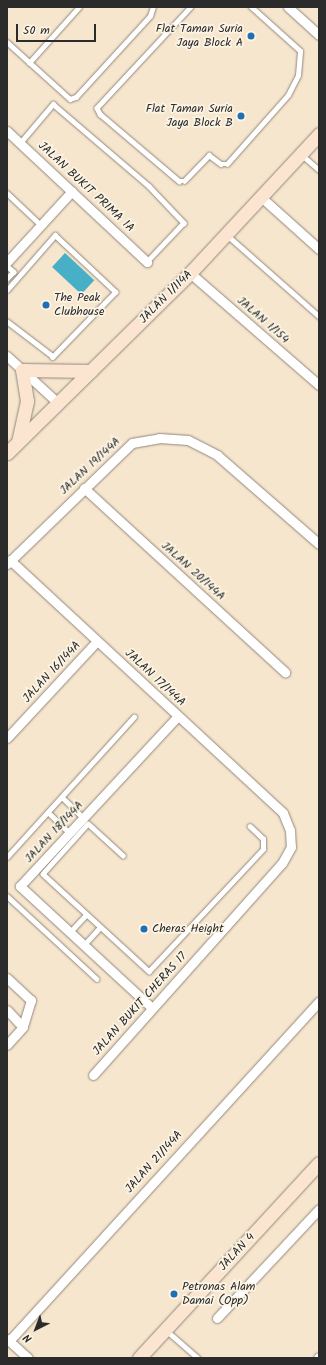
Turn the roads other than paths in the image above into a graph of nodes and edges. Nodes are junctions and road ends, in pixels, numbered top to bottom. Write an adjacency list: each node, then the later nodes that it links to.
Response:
1 (79, 7): 8 (lane)
2 (153, 7): 8 (lane)
3 (191, 7): 4 (lane)
4 (251, 7)
5 (288, 7): 6 (street)
6 (319, 34)
7 (7, 42): 8 (lane)
8 (29, 63)
9 (7, 131): 11 (street, JALAN BUKIT PRIMA 1A)
10 (319, 134): 12 (street, JALAN 1/114A)
11 (20, 143): 14 (street, JALAN BUKIT PRIMA 1A); 21 (lane)
12 (301, 154): 13 (lane); 16 (street, JALAN 1/114A)
13 (319, 170)
14 (72, 191): 17 (street); 21 (street, JALAN BUKIT PRIMA 1A)
15 (7, 193): 17 (lane)
16 (261, 197): 18 (street, JALAN 1/114A); 19 (street)
17 (41, 225): 20 (street)
18 (226, 234): 23 (street, JALAN 1/114A); 26 (lane)
19 (319, 249)
20 (7, 262)
21 (147, 262)
22 (7, 266): 24 (lane)
23 (190, 273): 30 (street, JALAN 1/114A); 31 (street, JALAN 1/154)
24 (7, 279)
25 (7, 290): 27 (lane)
26 (319, 316)
27 (7, 322)
28 (7, 356): 29 (street)
29 (22, 370): 30 (street); 32 (street); 33 (street)
30 (91, 371): 32 (street, JALAN 1/114A)
31 (319, 385)
32 (58, 403): 33 (street, JALAN 1/114A)
33 (18, 442): 34 (street, JALAN 1/114A)
34 (7, 453)
35 (84, 488): 36 (street, JALAN 19/144A); 37 (street, JALAN 19/144A); 39 (street, JALAN 20/144A)
36 (319, 544)
37 (9, 562): 38 (street, JALAN 17/144A)
38 (97, 641): 40 (street, JALAN 17/144A); 42 (street, JALAN 16/144A)
39 (285, 672)
40 (178, 716): 45 (street, JALAN 17/144A); 46 (street, JALAN 18/144A)
41 (134, 717): 43 (lane)
42 (7, 738)
43 (62, 797): 44 (lane); 46 (lane)
44 (48, 812): 48 (lane); 50 (lane)
45 (283, 813): 59 (street, JALAN BUKIT CHERAS 17)
46 (84, 818): 48 (street, JALAN 18/144A)
47 (250, 827): 53 (lane)
48 (70, 833): 54 (street, JALAN 18/144A)
49 (123, 856): 52 (lane)
50 (7, 857)
51 (7, 896): 57 (lane)
52 (86, 915): 53 (lane); 54 (lane)
53 (100, 927): 55 (lane)
54 (70, 932): 55 (street, JALAN 18/144A)
55 (84, 945): 59 (street, JALAN 18/144A)
56 (7, 978): 61 (street)
57 (97, 979)
58 (319, 1001): 68 (street, JALAN 21/144A)
59 (152, 1008): 63 (street, JALAN BUKIT CHERAS 17)
60 (9, 1015): 61 (street)
61 (23, 1027): 62 (street)
62 (7, 1045)
63 (93, 1075)
64 (319, 1163): 67 (street, JALAN 4)
65 (319, 1208): 66 (street)
66 (217, 1318)
67 (166, 1330): 69 (lane); 71 (street, JALAN 4)
68 (8, 1340): 70 (street)
69 (195, 1357)
70 (28, 1358)
71 (139, 1358)

